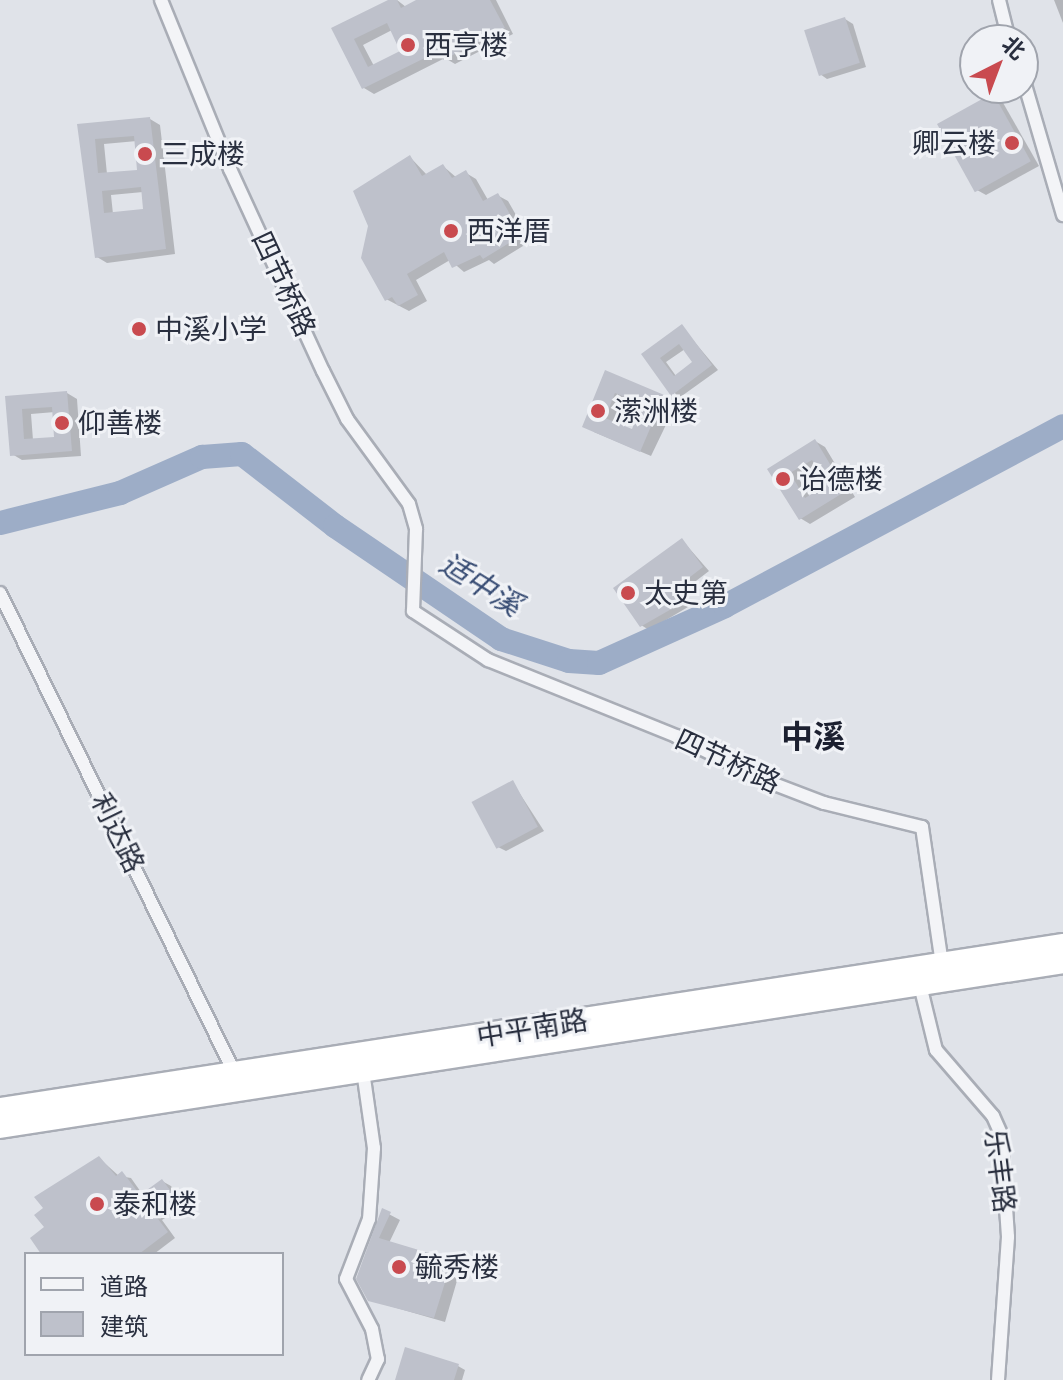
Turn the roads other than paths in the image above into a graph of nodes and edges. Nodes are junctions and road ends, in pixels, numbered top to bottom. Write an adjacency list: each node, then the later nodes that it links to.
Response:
1 (161, 0): 9 (street, 四节桥路)
2 (999, 0): 3 (street)
3 (1005, 24)
4 (1030, 104): 5 (street)
5 (1062, 214)
6 (0, 593): 12 (street, 利达路)
7 (1063, 945): 9 (highway, 中平南路)
8 (1063, 962): 10 (highway)
9 (942, 964): 12 (highway, 中平南路)
10 (920, 985): 11 (highway); 16 (street, 乐丰路)
11 (363, 1071): 14 (highway); 15 (street)
12 (235, 1074): 13 (highway, 中平南路)
13 (0, 1109)
14 (0, 1127)
15 (368, 1380)
16 (998, 1380)

